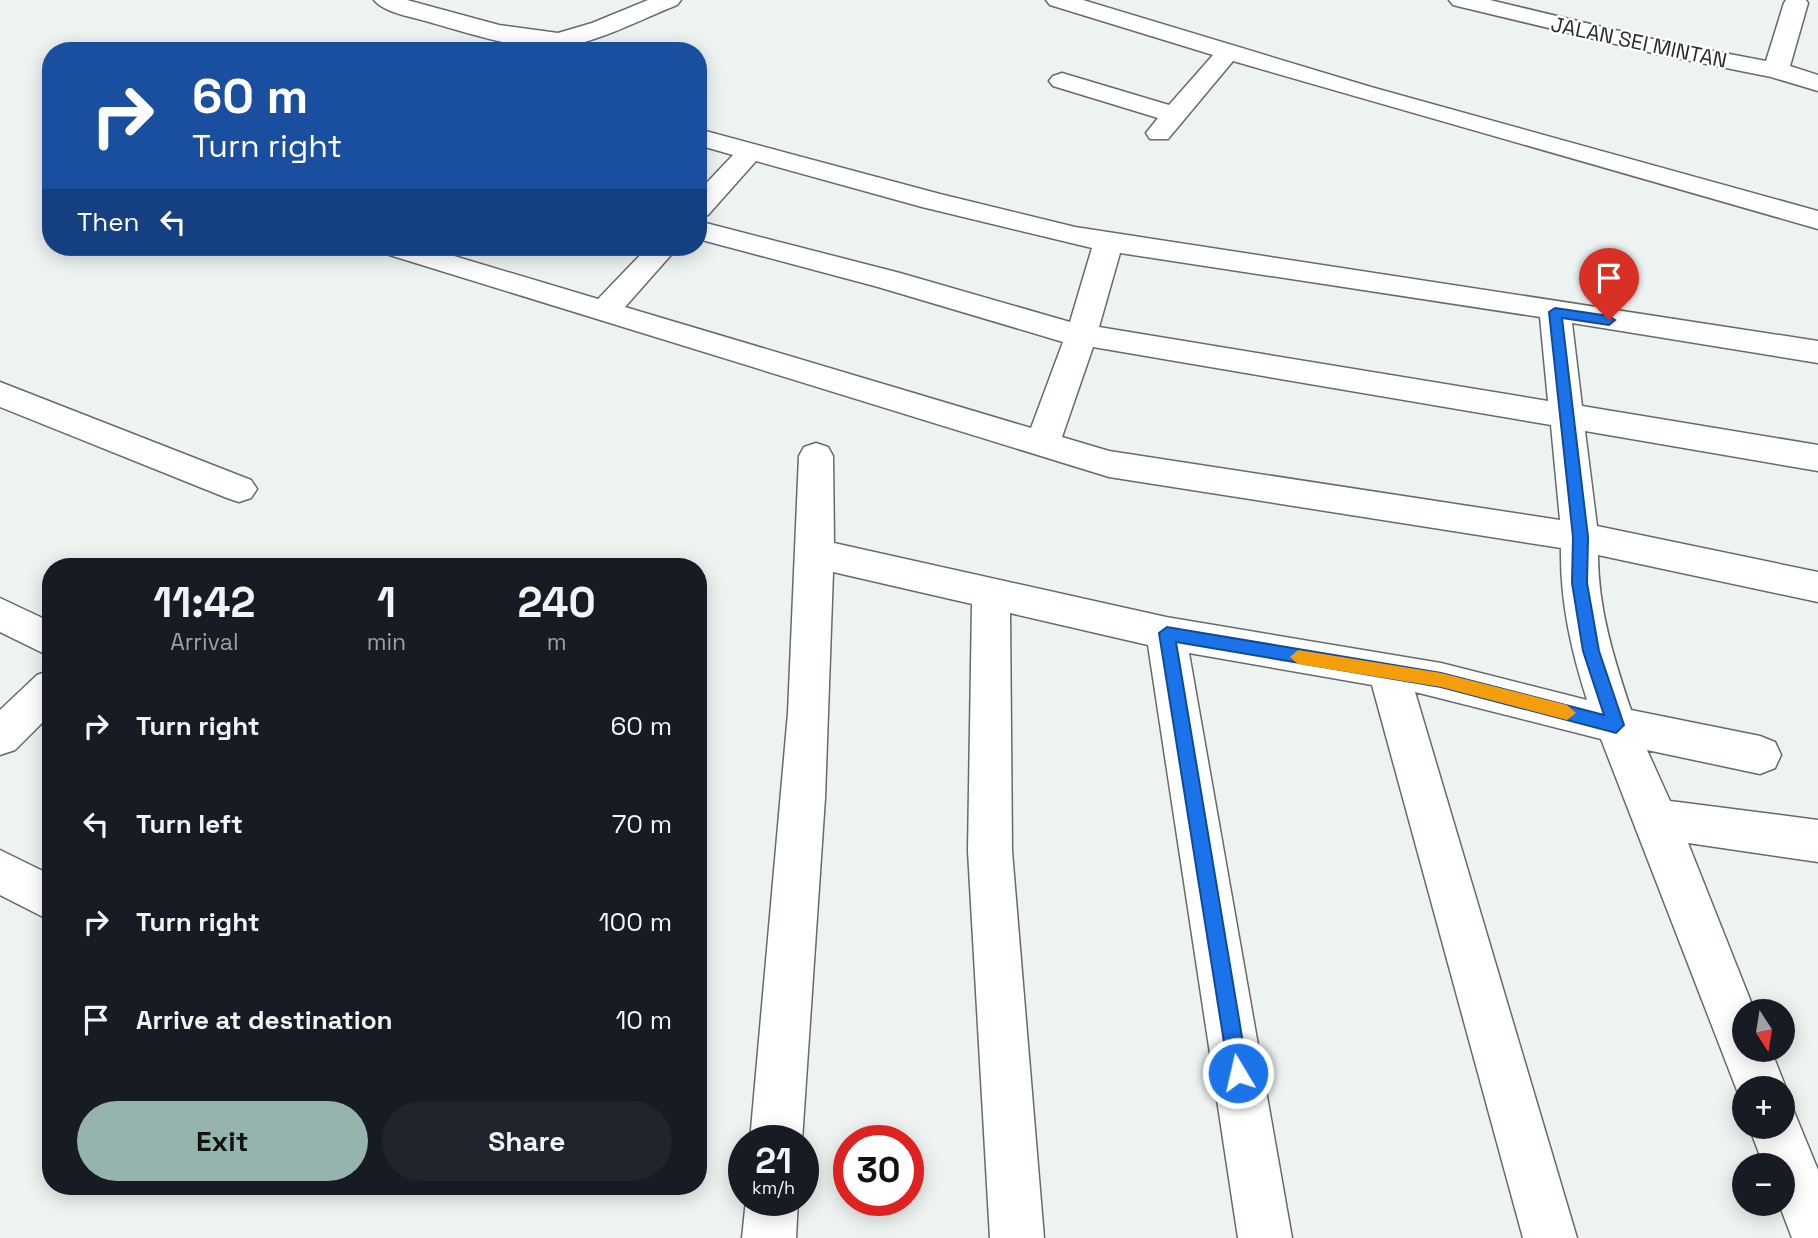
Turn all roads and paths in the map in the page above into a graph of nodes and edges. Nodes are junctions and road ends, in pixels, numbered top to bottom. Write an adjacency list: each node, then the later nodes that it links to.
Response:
1 (386, 0): 7 (street)
2 (603, 0): 7 (street)
3 (670, 0): 7 (street)
4 (1461, 0): 9 (street, JALAN SEI MINTAN)
5 (1064, 1): 8 (street)
6 (1802, 4): 9 (street)
7 (636, 13)
8 (1228, 52): 12 (street); 17 (street)
9 (1776, 71): 11 (street, JALAN SEI MINTAN)
10 (1062, 81): 12 (street)
11 (1818, 83)
12 (1174, 115): 13 (street)
13 (1155, 137)
14 (707, 139): 15 (street)
15 (752, 150): 16 (street); 19 (street)
16 (707, 199)
17 (1818, 220)
18 (707, 232): 24 (street)
19 (1108, 242): 23 (street); 24 (street)
20 (422, 256): 22 (street)
21 (656, 256): 22 (street)
22 (604, 312): 28 (street)
23 (1555, 312): 25 (street); 27 (street)
24 (1082, 334): 27 (street); 28 (street)
25 (1818, 352)
26 (0, 394): 31 (street)
27 (1566, 414): 30 (street); 32 (street)
28 (1043, 443): 32 (street)
29 (816, 456): 33 (street)
30 (1818, 458)
31 (239, 489)
32 (1580, 537): 34 (street); 41 (street)
33 (817, 554): 35 (street); 49 (street)
34 (1818, 587)
35 (991, 594): 37 (street); 54 (street)
36 (0, 614): 38 (street)
37 (1167, 633): 39 (street); 55 (street)
38 (42, 636)
39 (1389, 673): 41 (street); 56 (street)
40 (42, 696): 42 (street)
41 (1616, 725): 43 (street); 44 (street)
42 (0, 737)
43 (1760, 755)
44 (1656, 819): 45 (street); 48 (street)
45 (1818, 841)
46 (0, 871): 47 (street)
47 (42, 893)
48 (1732, 1015)
49 (777, 1125)
50 (1780, 1139): 52 (street)
51 (771, 1216): 53 (street)
52 (1818, 1237)
53 (769, 1238)
54 (1017, 1238)
55 (1265, 1238)
56 (1550, 1238)

